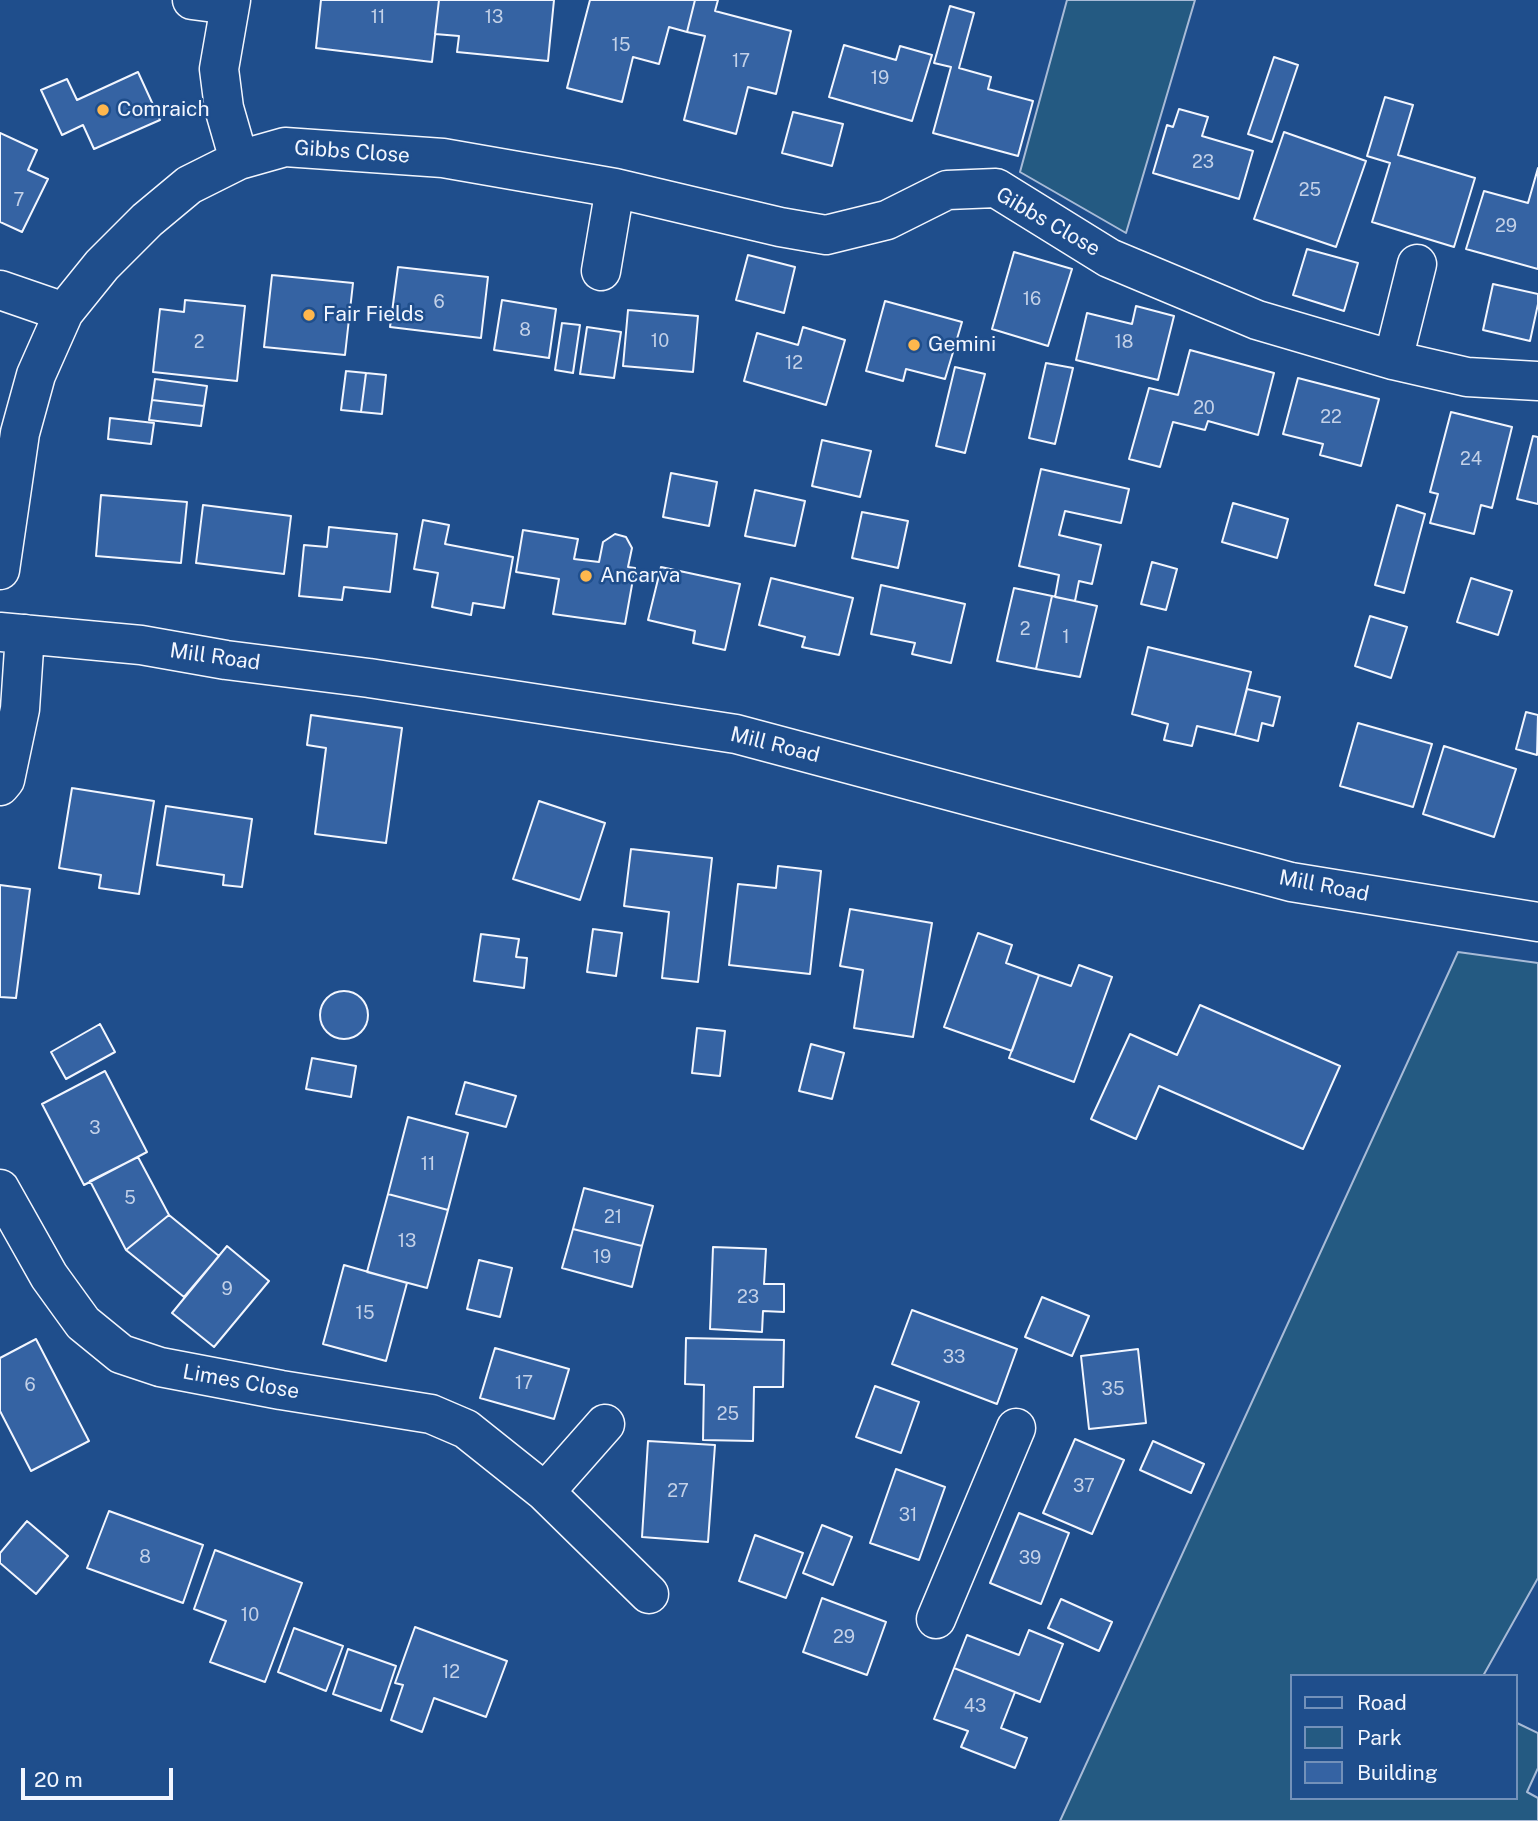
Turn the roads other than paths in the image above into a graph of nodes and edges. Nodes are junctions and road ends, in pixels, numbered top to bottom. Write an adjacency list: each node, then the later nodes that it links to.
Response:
1 (191, 0): 2 (street)
2 (231, 2): 3 (street)
3 (239, 160): 4 (street, Gibbs Close); 8 (street, Gibbs Close)
4 (615, 188): 6 (street); 9 (street, Gibbs Close)
5 (1417, 264): 9 (street)
6 (601, 271)
7 (0, 290): 8 (street)
8 (64, 312): 11 (street, Gibbs Close)
9 (1393, 360): 10 (street, Gibbs Close)
10 (1538, 381)
11 (0, 570)
12 (13, 633): 13 (street); 14 (street, Mill Road)
13 (0, 786)
14 (1538, 922)
15 (0, 1189): 18 (street, Limes Close)
16 (605, 1424): 18 (street)
17 (1016, 1427): 20 (street)
18 (545, 1492): 19 (street, Limes Close)
19 (649, 1594)
20 (936, 1619)

